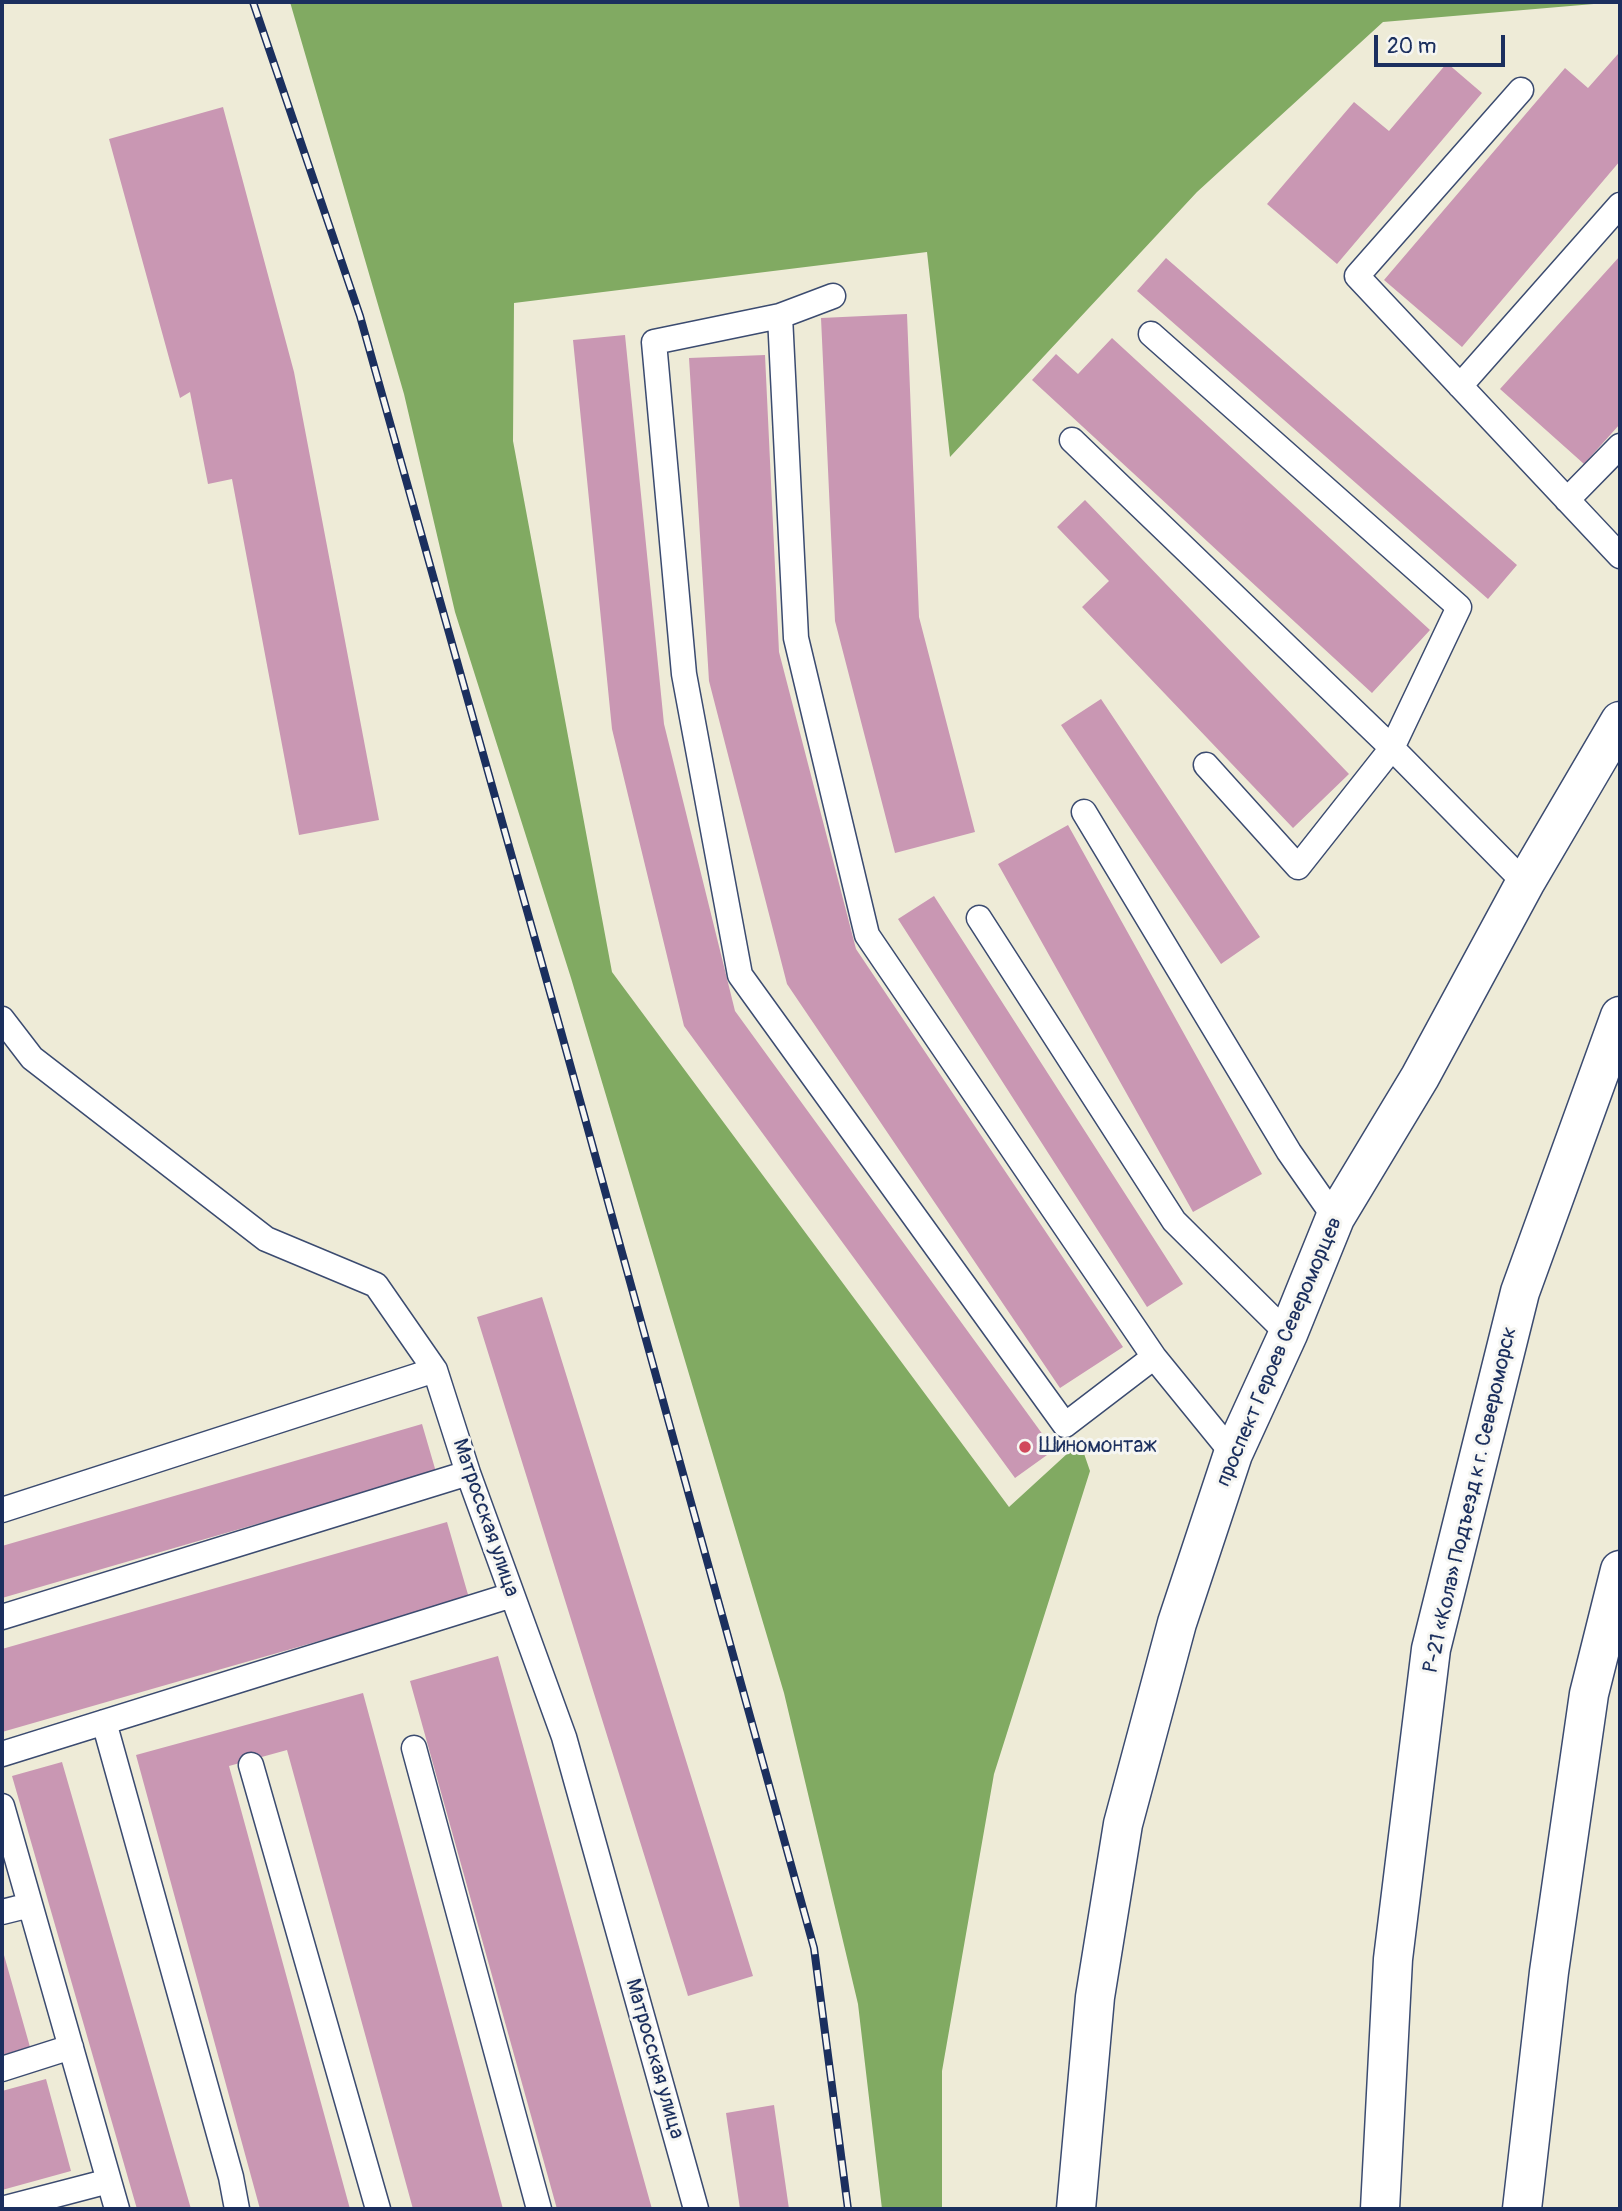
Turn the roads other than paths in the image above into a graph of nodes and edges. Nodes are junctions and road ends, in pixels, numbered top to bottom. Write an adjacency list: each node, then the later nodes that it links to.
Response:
1 (1521, 90): 6 (lane)
2 (1620, 205): 6 (lane)
3 (832, 296): 4 (lane)
4 (780, 316): 21 (lane); 21 (lane)
5 (1151, 334): 12 (lane)
6 (1460, 386): 9 (lane)
7 (1072, 440): 12 (lane)
8 (1620, 446): 9 (lane)
9 (1567, 500): 10 (lane)
10 (1620, 556)
11 (1620, 721): 15 (main road, проспект Героев Североморцев)
12 (1392, 748): 13 (lane); 15 (lane)
13 (1206, 765)
14 (1084, 811): 19 (lane)
15 (1525, 884): 19 (main road, проспект Героев Североморцев)
16 (979, 918): 20 (lane)
17 (1620, 1016): 46 (main road, Р-21 «Кола» Подъезд к г. Североморск)
18 (2, 1019): 22 (lane, Матросская улица)
19 (1335, 1218): 20 (main road, проспект Героев Североморцев)
20 (1288, 1334): 23 (main road, проспект Героев Североморцев)
21 (1154, 1357): 23 (lane)
22 (435, 1370): 24 (lane, Матросская улица); 25 (lane)
23 (1233, 1454): 45 (main road, проспект Героев Североморцев)
24 (468, 1473): 27 (lane, Матросская улица); 28 (lane)
25 (2, 1510)
26 (1620, 1570): 47 (main road)
27 (512, 1595): 29 (lane); 44 (lane, Матросская улица)
28 (2, 1617)
29 (104, 1722): 31 (lane); 41 (lane)
30 (414, 1748): 43 (lane)
31 (2, 1754)
32 (251, 1765): 42 (lane)
33 (2, 1806): 34 (lane)
34 (30, 1905): 35 (lane); 36 (lane)
35 (2, 1912)
36 (71, 2047): 37 (lane); 38 (lane)
37 (2, 2069)
38 (109, 2181): 39 (lane); 40 (lane)
39 (2, 2209)
40 (117, 2209)
41 (237, 2209)
42 (379, 2209)
43 (539, 2209)
44 (696, 2209)
45 (1076, 2209)
46 (1380, 2209)
47 (1522, 2209)

